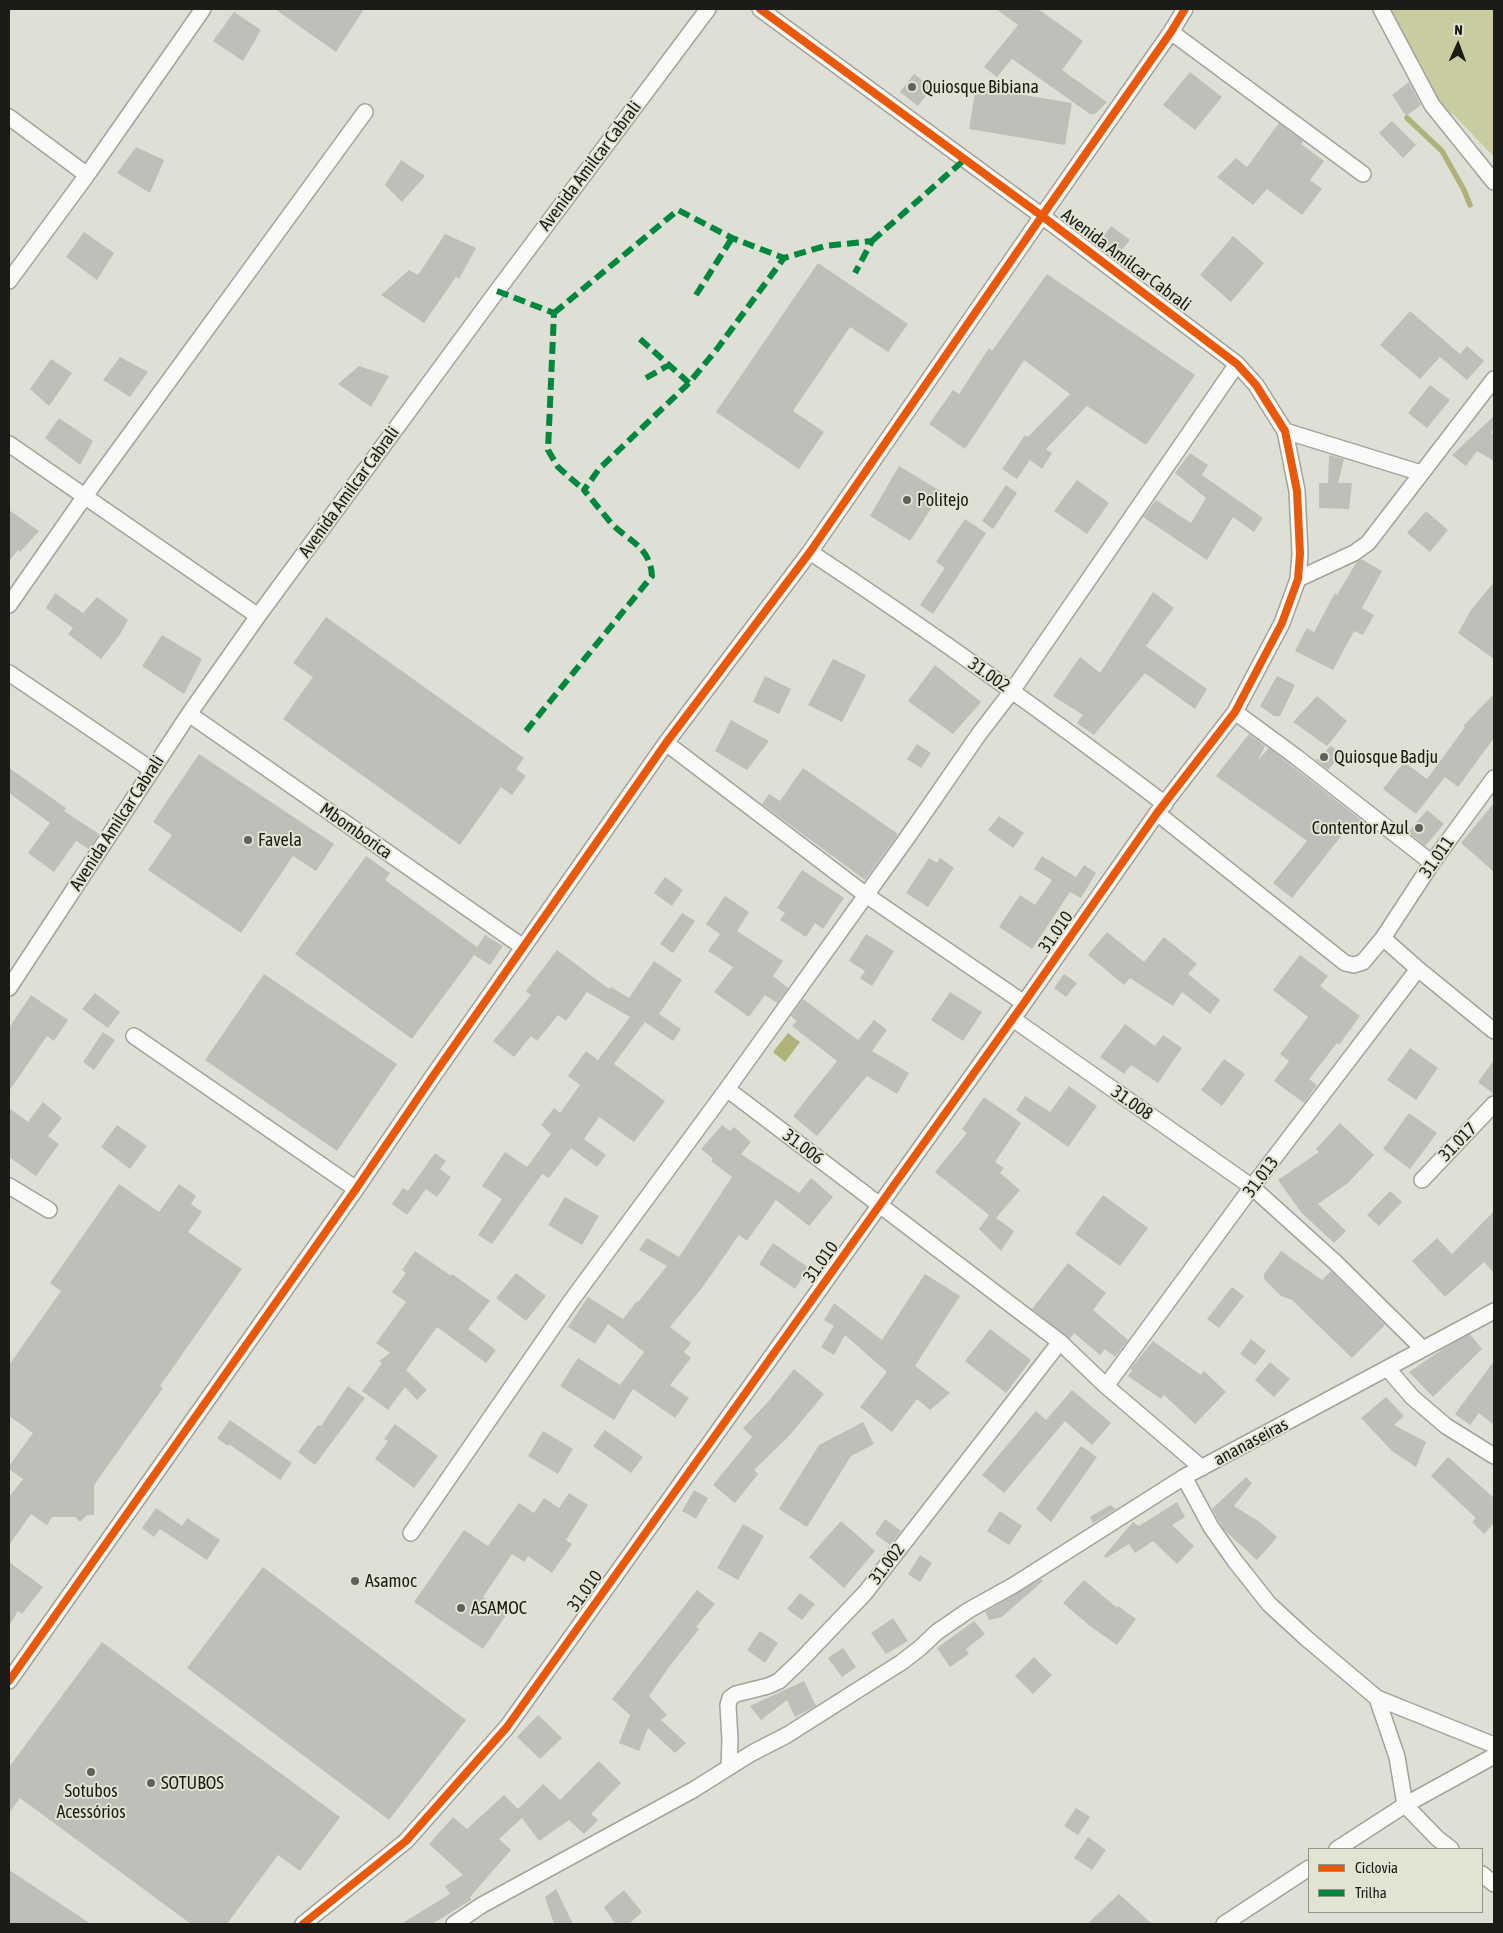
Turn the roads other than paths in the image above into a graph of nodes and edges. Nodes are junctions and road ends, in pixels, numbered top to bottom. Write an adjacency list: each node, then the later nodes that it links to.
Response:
1 (203, 9): 10 (street)
2 (708, 9): 23 (street, Avenida Amilcar Cabrali)
3 (760, 9): 12 (street, Avenida Amilcar Cabrali)
4 (1185, 9): 6 (street)
5 (1381, 9): 11 (street)
6 (1171, 32): 9 (street); 12 (street)
7 (365, 112): 19 (street)
8 (9, 117): 10 (street)
9 (1363, 174)
10 (86, 175): 13 (street)
11 (1494, 182)
12 (1042, 216): 14 (street, Avenida Amilcar Cabrali); 20 (street)
13 (9, 281)
14 (1237, 364): 16 (street, Avenida Amilcar Cabrali); 25 (street)
15 (1494, 379): 18 (street)
16 (1285, 432): 18 (street); 21 (street, Avenida Amilcar Cabrali)
17 (9, 444): 19 (street)
18 (1421, 473): 21 (street)
19 (85, 496): 22 (street); 23 (street)
20 (810, 552): 25 (street, 31.002); 28 (street)
21 (1298, 579): 26 (street, Avenida Amilcar Cabrali)
22 (9, 605)
23 (258, 616): 27 (street, Avenida Amilcar Cabrali)
24 (9, 674): 29 (street)
25 (1012, 691): 31 (street, 31.002); 33 (street)
26 (1235, 712): 31 (street, 31.010); 32 (street)
27 (189, 714): 29 (street, Avenida Amilcar Cabrali); 35 (street, Mbomborica)
28 (666, 744): 33 (street); 35 (street)
29 (152, 770): 37 (street, Avenida Amilcar Cabrali)
30 (1494, 778): 32 (street, 31.011)
31 (1161, 808): 34 (street, 31.002); 38 (street, 31.010)
32 (1432, 863): 34 (street, 31.011)
33 (866, 894): 38 (street); 42 (street)
34 (1383, 938): 36 (street)
35 (523, 947): 47 (street)
36 (1418, 970): 40 (street); 46 (street, 31.013)
37 (9, 988)
38 (1024, 1003): 39 (street, 31.010)
39 (1012, 1019): 46 (street, 31.008); 48 (street, 31.010)
40 (1494, 1031)
41 (134, 1036): 47 (street)
42 (727, 1088): 48 (street, 31.006); 58 (street)
43 (1494, 1104): 44 (street, 31.017)
44 (1422, 1180)
45 (9, 1186): 49 (street)
46 (1252, 1187): 52 (street, 31.008); 54 (street, 31.013)
47 (356, 1189): 59 (street)
48 (880, 1205): 51 (street, 31.006); 70 (street, 31.010)
49 (49, 1210)
50 (1494, 1311): 52 (street, ananaseiras)
51 (1060, 1342): 54 (street, 31.006); 63 (street, 31.002)
52 (1423, 1349): 53 (street, ananaseiras)
53 (1388, 1369): 55 (street); 56 (street, ananaseiras)
54 (1106, 1386): 56 (street, 31.006)
55 (1494, 1456)
56 (1202, 1468): 57 (street, ananaseiras)
57 (1184, 1476): 60 (street); 63 (street, ananaseiras)
58 (411, 1533)
59 (9, 1681)
60 (1377, 1698): 61 (street); 64 (street)
61 (1494, 1745)
62 (1494, 1756): 64 (street)
63 (728, 1768): 71 (street, ananaseiras)
64 (1405, 1805): 65 (street); 66 (street)
65 (1340, 1848)
66 (1450, 1848)
67 (1308, 1869): 72 (street)
68 (1483, 1875): 69 (street)
69 (1494, 1884)
70 (303, 1924)
71 (454, 1924)
72 (1224, 1924)

